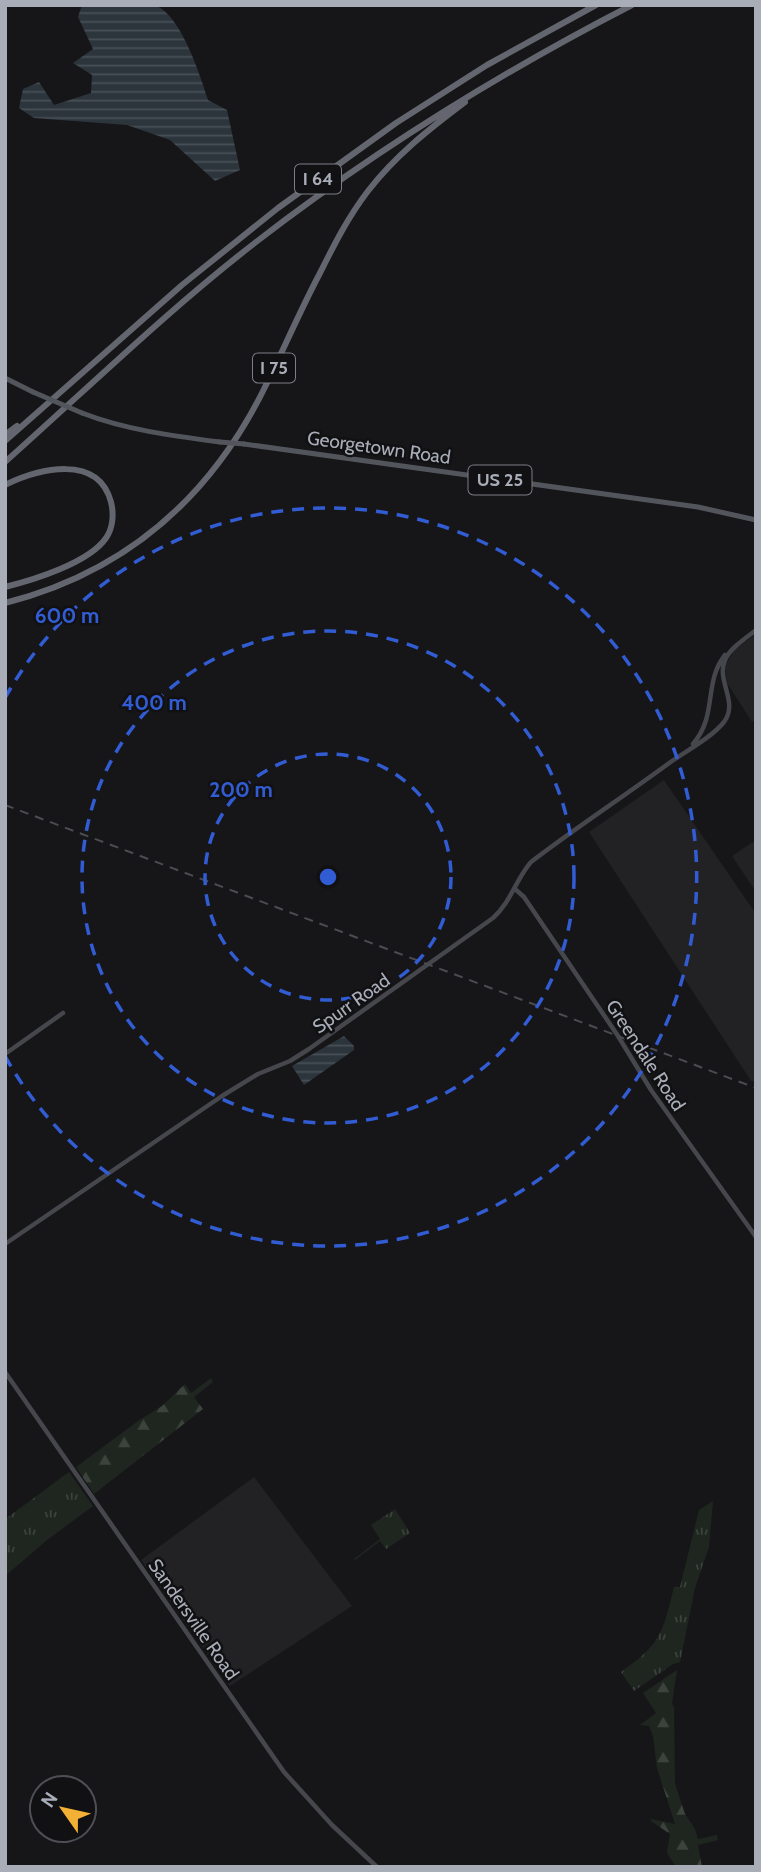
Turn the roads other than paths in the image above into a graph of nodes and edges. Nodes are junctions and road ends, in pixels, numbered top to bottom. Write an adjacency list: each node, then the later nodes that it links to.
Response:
1 (596, 5): 5 (highway, I 64)
2 (632, 5): 3 (highway, I 64)
3 (495, 80): 8 (highway, I 64); 12 (highway, I 75)
4 (5, 378): 10 (main road, Georgetown Road / US 25, bridge)
5 (65, 388): 6 (highway); 7 (highway, I 64)
6 (5, 435)
7 (5, 441)
8 (5, 462)
9 (5, 485): 11 (highway)
10 (756, 520)
11 (5, 587)
12 (5, 603)
13 (756, 630): 14 (street, Spurr Road)
14 (742, 641): 15 (street, Spurr Road); 15 (street, Spurr Road)
15 (685, 752): 16 (street, Spurr Road)
16 (515, 889): 19 (street, Greendale Road); 20 (street, Spurr Road)
17 (63, 1013): 18 (street)
18 (5, 1055)
19 (756, 1237)
20 (5, 1244)
21 (5, 1373): 22 (street, Sandersville Road)
22 (377, 1867)

